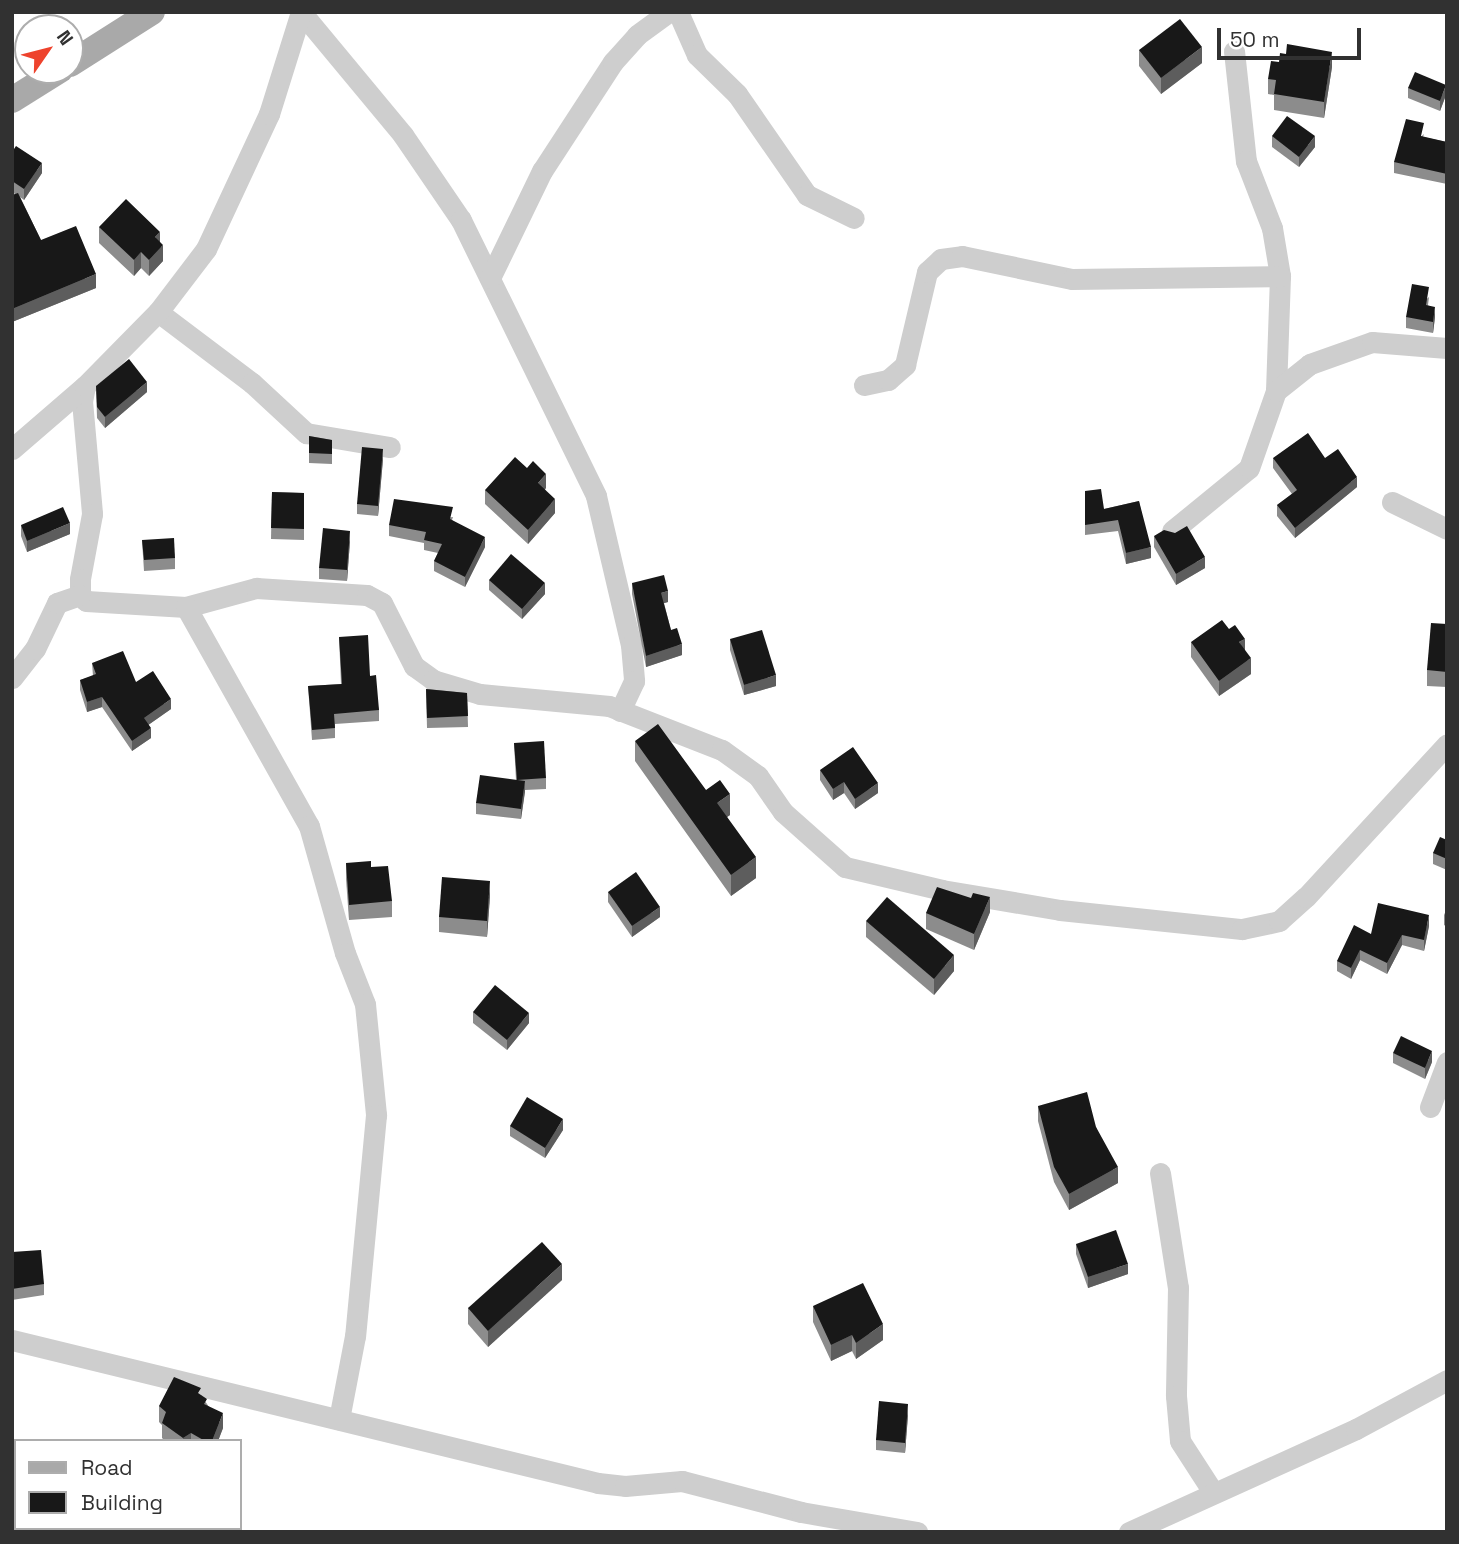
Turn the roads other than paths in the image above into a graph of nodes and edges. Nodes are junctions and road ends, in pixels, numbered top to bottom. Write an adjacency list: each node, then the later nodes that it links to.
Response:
1 (152, 12): 5 (main road)
2 (668, 12): 10 (street)
3 (678, 12): 8 (street)
4 (1234, 51): 9 (street)
5 (84, 55)
6 (38, 84): 7 (main road)
7 (12, 100)
8 (854, 218)
9 (1280, 276): 14 (street); 15 (street)
10 (490, 278): 11 (street); 24 (street)
11 (158, 312): 13 (street); 16 (street)
12 (1447, 348): 15 (street)
13 (85, 386): 17 (street); 21 (street)
14 (864, 386)
15 (1276, 391): 20 (street)
16 (390, 447)
17 (12, 449)
18 (1392, 502): 19 (street)
19 (1447, 529)
20 (1172, 531)
21 (80, 594): 22 (street); 23 (street)
22 (186, 607): 24 (street); 31 (street)
23 (12, 678)
24 (620, 711): 25 (street)
25 (1447, 744)
26 (1447, 1062): 27 (street)
27 (1430, 1107)
28 (1160, 1174): 32 (street)
29 (12, 1340): 31 (street)
30 (1447, 1380): 32 (street)
31 (339, 1419): 33 (street)
32 (1213, 1492): 34 (street)
33 (918, 1532)
34 (1129, 1532)

